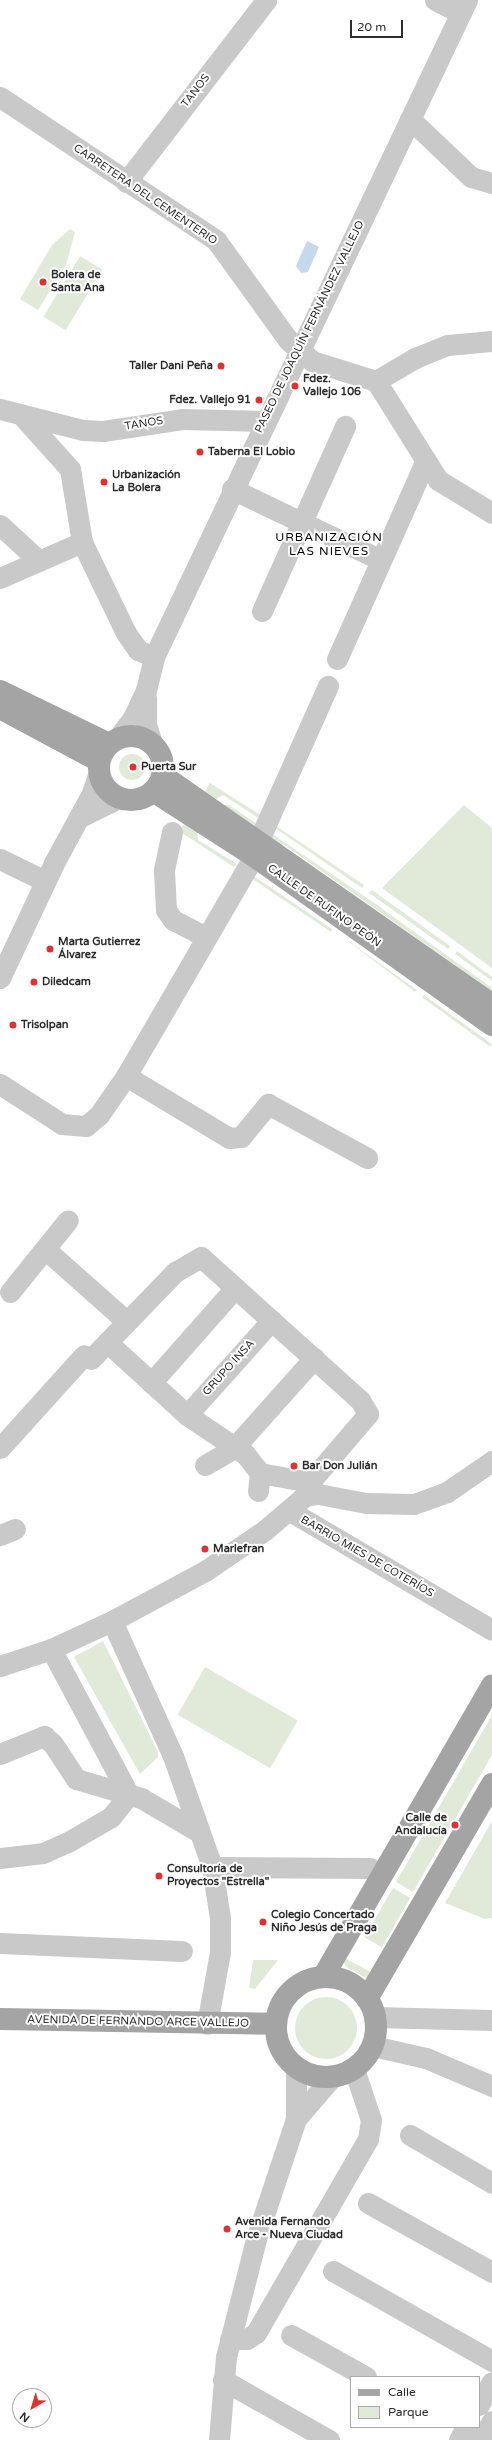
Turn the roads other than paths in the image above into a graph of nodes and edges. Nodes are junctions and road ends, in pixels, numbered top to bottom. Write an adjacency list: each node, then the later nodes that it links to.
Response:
1 (266, 0): 6 (street, TANOS)
2 (435, 0): 3 (street, PASEO DE JOAQUÍN FERNÁNDEZ VALLEJO)
3 (464, 7): 5 (street, PASEO DE JOAQUÍN FERNÁNDEZ VALLEJO)
4 (0, 97): 6 (street, CARRETERA DEL CEMENTERIO)
5 (410, 119): 7 (street); 9 (street, PASEO DE JOAQUÍN FERNÁNDEZ VALLEJO)
6 (126, 182): 9 (street, CARRETERA DEL CEMENTERIO)
7 (492, 183)
8 (492, 341): 10 (street)
9 (299, 351): 10 (street, CARRETERA DEL CEMENTERIO); 13 (street, PASEO DE JOAQUÍN FERNÁNDEZ VALLEJO)
10 (376, 381): 15 (street)
11 (0, 409): 12 (street, TANOS)
12 (24, 418): 13 (street, TANOS); 20 (street, TANOS)
13 (266, 422): 16 (street, PASEO DE JOAQUÍN FERNÁNDEZ VALLEJO)
14 (345, 426): 18 (street)
15 (424, 462): 17 (street); 22 (street)
16 (232, 489): 18 (street); 25 (street, PASEO DE JOAQUÍN FERNÁNDEZ VALLEJO)
17 (492, 514)
18 (302, 522): 22 (street); 24 (street)
19 (0, 525): 21 (street)
20 (82, 542): 21 (street); 25 (street, TANOS)
21 (38, 560): 23 (street)
22 (381, 560): 26 (street)
23 (0, 578)
24 (262, 611)
25 (154, 657): 28 (street, PASEO DE JOAQUÍN FERNÁNDEZ VALLEJO)
26 (337, 659)
27 (328, 686): 37 (street)
28 (146, 690): 31 (street, PASEO DE JOAQUÍN FERNÁNDEZ VALLEJO); 32 (street, PASEO DE JOAQUÍN FERNÁNDEZ VALLEJO)
29 (0, 691): 32 (main road)
30 (0, 708): 32 (main road)
31 (152, 744): 32 (main road); 33 (main road)
32 (106, 754): 34 (main road); 35 (street, PASEO DE JOAQUÍN FERNÁNDEZ VALLEJO)
33 (158, 783): 34 (main road); 37 (main road, CALLE DE RUFINO PEÓN)
34 (119, 798): 35 (street)
35 (80, 817): 39 (street, PASEO DE JOAQUÍN FERNÁNDEZ VALLEJO)
36 (172, 832): 40 (street)
37 (256, 848): 40 (street); 42 (main road, CALLE DE RUFINO PEÓN); 43 (main road, CALLE DE RUFINO PEÓN)
38 (0, 859): 39 (street)
39 (45, 881): 41 (street, PASEO DE JOAQUÍN FERNÁNDEZ VALLEJO)
40 (206, 937): 44 (street)
41 (0, 978)
42 (492, 1004)
43 (492, 1025)
44 (126, 1076): 45 (street); 46 (street)
45 (0, 1084)
46 (367, 1158)
47 (68, 1220): 48 (street)
48 (45, 1249): 50 (street); 52 (street)
49 (235, 1288): 51 (street); 52 (street); 55 (street)
50 (10, 1292)
51 (272, 1320): 54 (street); 56 (street, GRUPO INSA)
52 (126, 1321): 53 (street)
53 (107, 1342): 55 (street); 57 (street)
54 (314, 1358): 58 (street); 58 (street)
55 (151, 1383): 56 (street)
56 (187, 1415): 58 (street)
57 (0, 1448)
58 (233, 1449): 60 (street)
59 (492, 1460): 61 (street, BARRIO MIES DE COTERÍOS)
60 (205, 1465)
61 (290, 1511): 62 (street); 63 (street, BARRIO MIES DE COTERÍOS)
62 (112, 1621): 64 (street); 69 (street)
63 (492, 1630)
64 (51, 1649): 65 (street); 70 (street)
65 (0, 1666)
66 (492, 1686): 78 (main road)
67 (0, 1754): 70 (street)
68 (492, 1784): 79 (main road)
69 (184, 1788): 71 (street); 72 (street)
70 (129, 1795): 71 (street); 73 (street)
71 (161, 1809): 72 (street)
72 (199, 1832): 74 (street)
73 (0, 1858)
74 (212, 1867): 75 (street); 82 (street)
75 (370, 1868)
76 (0, 1943): 77 (street)
77 (182, 1950)
78 (323, 1977): 79 (main road); 83 (main road)
79 (371, 2008): 81 (street); 84 (main road)
80 (0, 2019): 82 (main road, AVENIDA DE FERNANDO ARCE VALLEJO)
81 (492, 2020)
82 (207, 2024): 83 (main road, AVENIDA DE FERNANDO ARCE VALLEJO)
83 (276, 2024): 85 (main road)
84 (373, 2046): 86 (main road); 88 (street)
85 (296, 2067): 87 (main road); 89 (street)
86 (354, 2069): 87 (main road); 96 (street)
87 (332, 2077): 89 (street)
88 (492, 2086)
89 (296, 2119): 96 (street)
90 (410, 2134): 91 (street)
91 (492, 2183)
92 (368, 2203): 94 (street)
93 (333, 2271): 97 (street)
94 (492, 2272)
95 (292, 2335): 98 (street)
96 (230, 2339): 99 (street)
97 (492, 2361)
98 (364, 2376)
99 (223, 2380): 106 (street); 107 (street)
100 (492, 2382): 101 (street)
101 (480, 2403)
102 (492, 2421): 103 (street)
103 (480, 2426)
104 (476, 2428): 105 (street)
105 (465, 2433)
106 (309, 2434): 108 (street)
107 (219, 2440)
108 (329, 2440)

